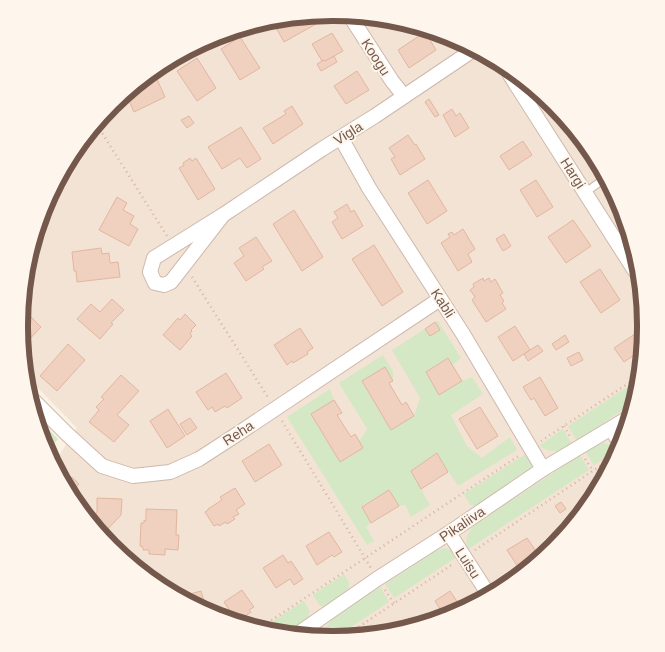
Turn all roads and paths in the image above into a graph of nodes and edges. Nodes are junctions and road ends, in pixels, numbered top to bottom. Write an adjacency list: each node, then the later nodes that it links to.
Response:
1 (354, 22): 4 (street, Koogu)
2 (468, 53): 4 (street, Vigla)
3 (514, 81): 8 (street, Hargi)
4 (404, 96): 6 (street, Vigla)
5 (100, 129): 10 (path)
6 (341, 138): 9 (street, Vigla); 13 (street, Kabli)
7 (601, 182): 8 (lane)
8 (586, 192): 11 (street, Hargi)
9 (223, 215): 10 (street, Vigla); 12 (street, Vigla)
10 (173, 246): 12 (street, Vigla)
11 (627, 251)
12 (184, 264): 16 (path)
13 (440, 299): 16 (street, Reha); 20 (street, Kabli)
14 (632, 382): 20 (path)
15 (38, 404): 16 (street, Reha)
16 (275, 409): 25 (path)
17 (622, 422): 18 (street, Pikaliiva)
18 (611, 428): 19 (street); 22 (street, Pikaliiva)
19 (616, 437)
20 (530, 448): 22 (street, Kabli); 25 (path)
21 (605, 463): 24 (path)
22 (543, 470): 23 (street, Pikaliiva)
23 (449, 533): 24 (street, Luisu); 26 (street, Pikaliiva)
24 (464, 556): 27 (street, Luisu); 28 (path)
25 (365, 558): 26 (path); 29 (path)
26 (377, 579): 28 (path); 30 (street, Pikaliiva)
27 (486, 590)
28 (394, 603): 31 (path)
29 (267, 623)
30 (311, 630)
31 (354, 630)

